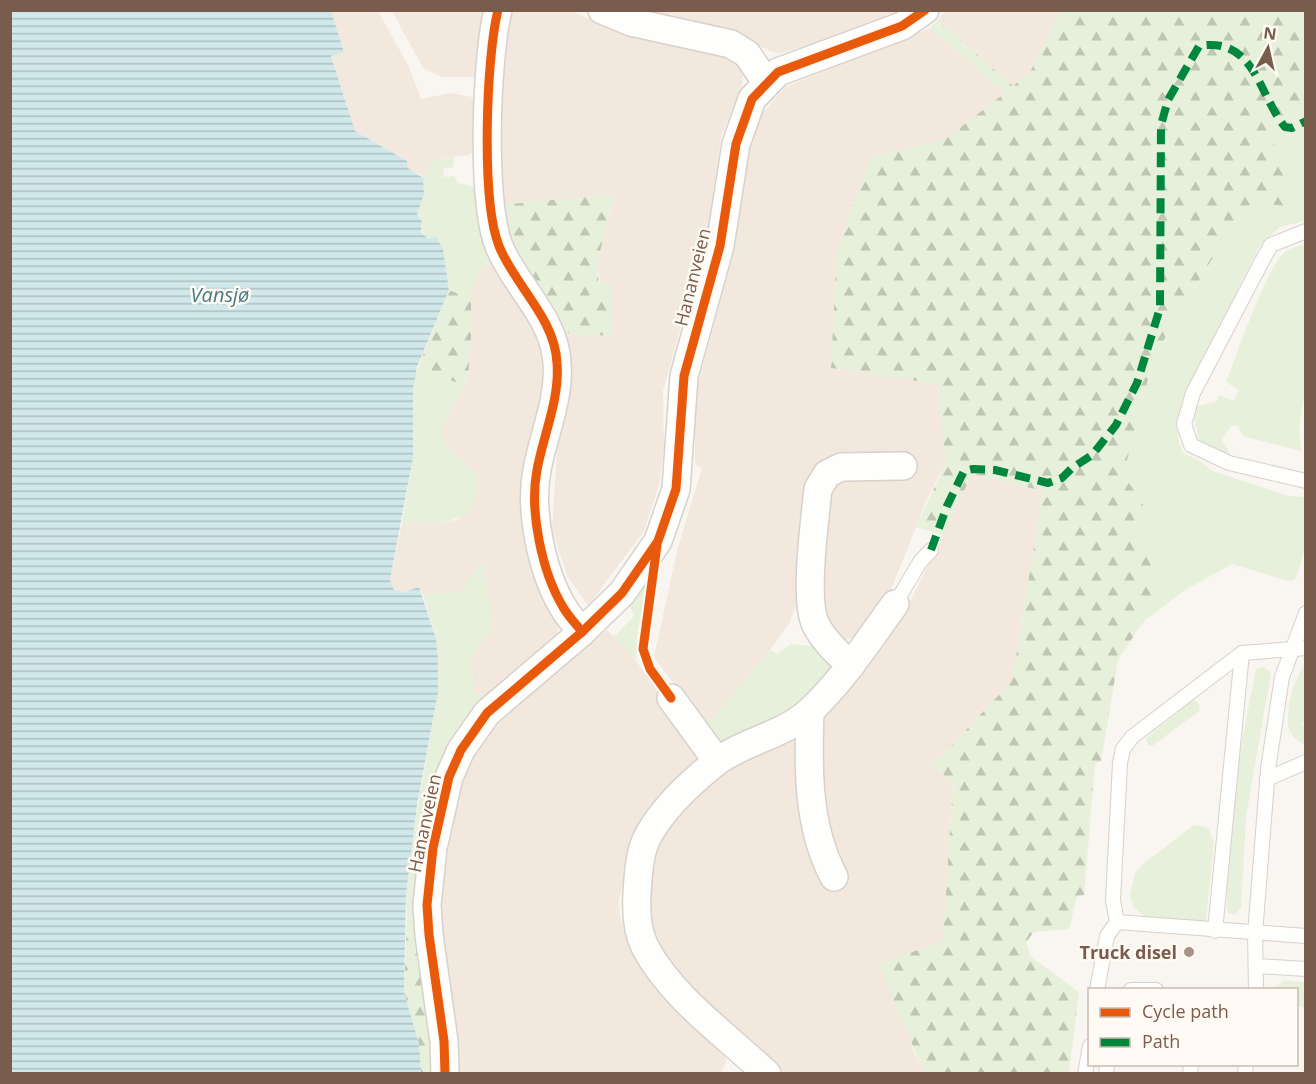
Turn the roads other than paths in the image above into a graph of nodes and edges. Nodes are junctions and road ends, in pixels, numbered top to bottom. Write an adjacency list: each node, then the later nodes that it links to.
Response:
1 (498, 10): 11 (street)
2 (602, 10): 4 (street)
3 (925, 10): 4 (street, Hananveien)
4 (766, 82): 11 (street, Hananveien)
5 (1305, 231): 7 (lane)
6 (903, 466): 14 (street)
7 (1305, 481)
8 (932, 550): 9 (lane)
9 (895, 604): 14 (street)
10 (1305, 613): 12 (lane)
11 (582, 632): 31 (street, Hananveien)
12 (1300, 649): 13 (lane); 19 (lane)
13 (1242, 654): 21 (lane); 22 (lane)
14 (850, 665): 16 (street)
15 (671, 698): 17 (street)
16 (810, 711): 17 (street); 20 (street)
17 (717, 761): 30 (street)
18 (1305, 762): 19 (lane)
19 (1268, 779): 23 (lane)
20 (834, 877)
21 (1117, 922): 22 (lane); 27 (lane)
22 (1215, 931): 23 (lane)
23 (1255, 934): 24 (lane); 25 (lane)
24 (1305, 936)
25 (1257, 966): 26 (lane); 28 (lane)
26 (1305, 969)
27 (1097, 988)
28 (1256, 988)
29 (1088, 1053): 32 (lane)
30 (750, 1068)
31 (444, 1074)
32 (1085, 1074)

